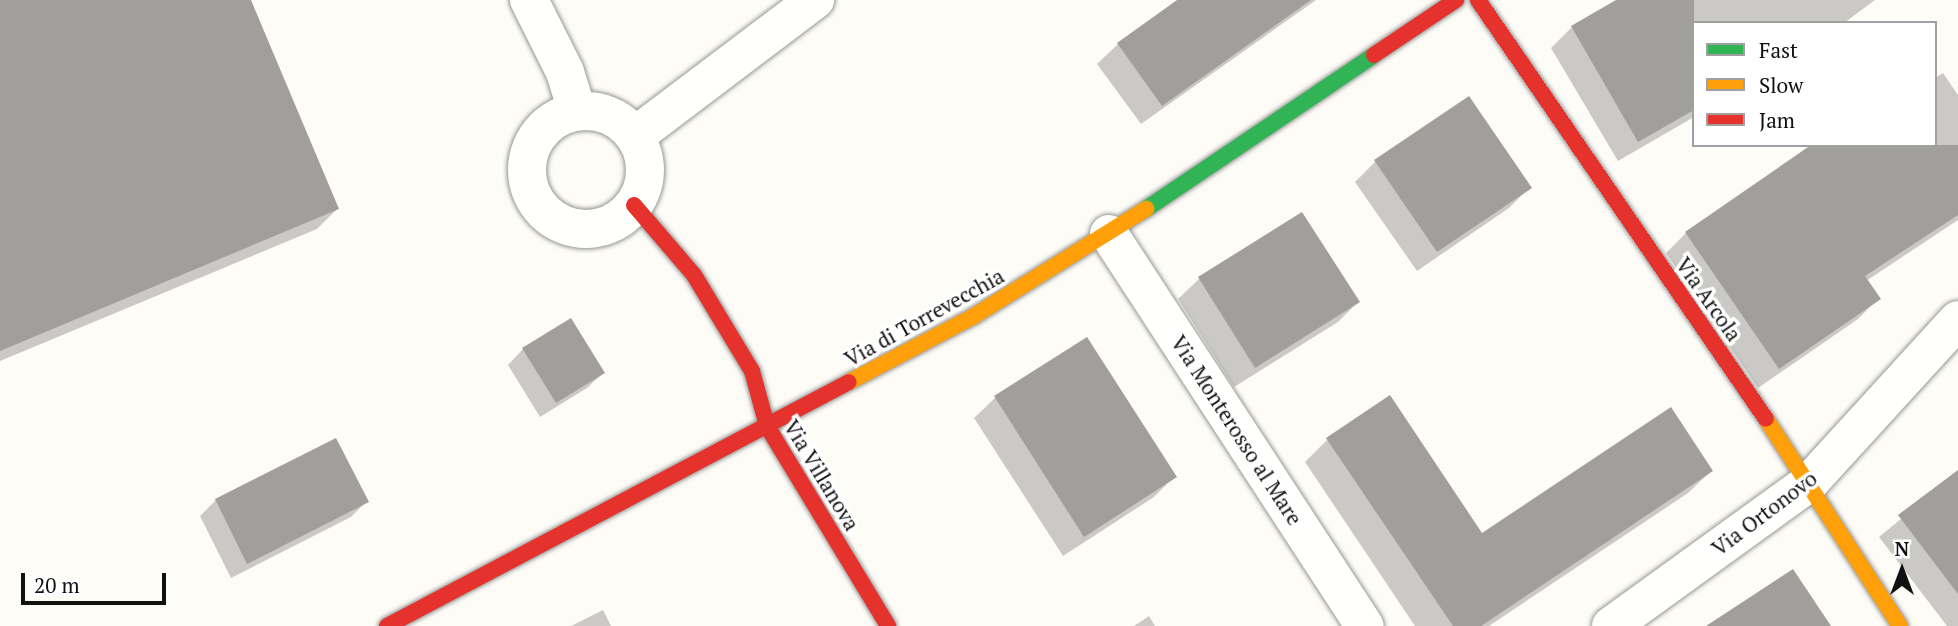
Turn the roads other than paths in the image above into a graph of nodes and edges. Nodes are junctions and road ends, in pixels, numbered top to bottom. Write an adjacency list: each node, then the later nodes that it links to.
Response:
1 (529, 0): 5 (street)
2 (815, 0): 6 (street)
3 (1456, 0): 8 (street, Via di Torrevecchia)
4 (1478, 0): 11 (street, Via Arcola)
5 (577, 111): 6 (street); 7 (street)
6 (635, 136): 7 (street)
7 (634, 205): 10 (street, Via Villanova)
8 (1109, 234): 10 (street, Via di Torrevecchia); 14 (street, Via Monterosso al Mare)
9 (1958, 320): 11 (street, Via Ortonovo)
10 (767, 426): 12 (street, Via di Torrevecchia); 13 (street, Via Villanova)
11 (1810, 482): 15 (street, Via Ortonovo); 16 (street, Via Arcola)
12 (408, 621)
13 (888, 626)
14 (1365, 626)
15 (1611, 626)
16 (1900, 626)

